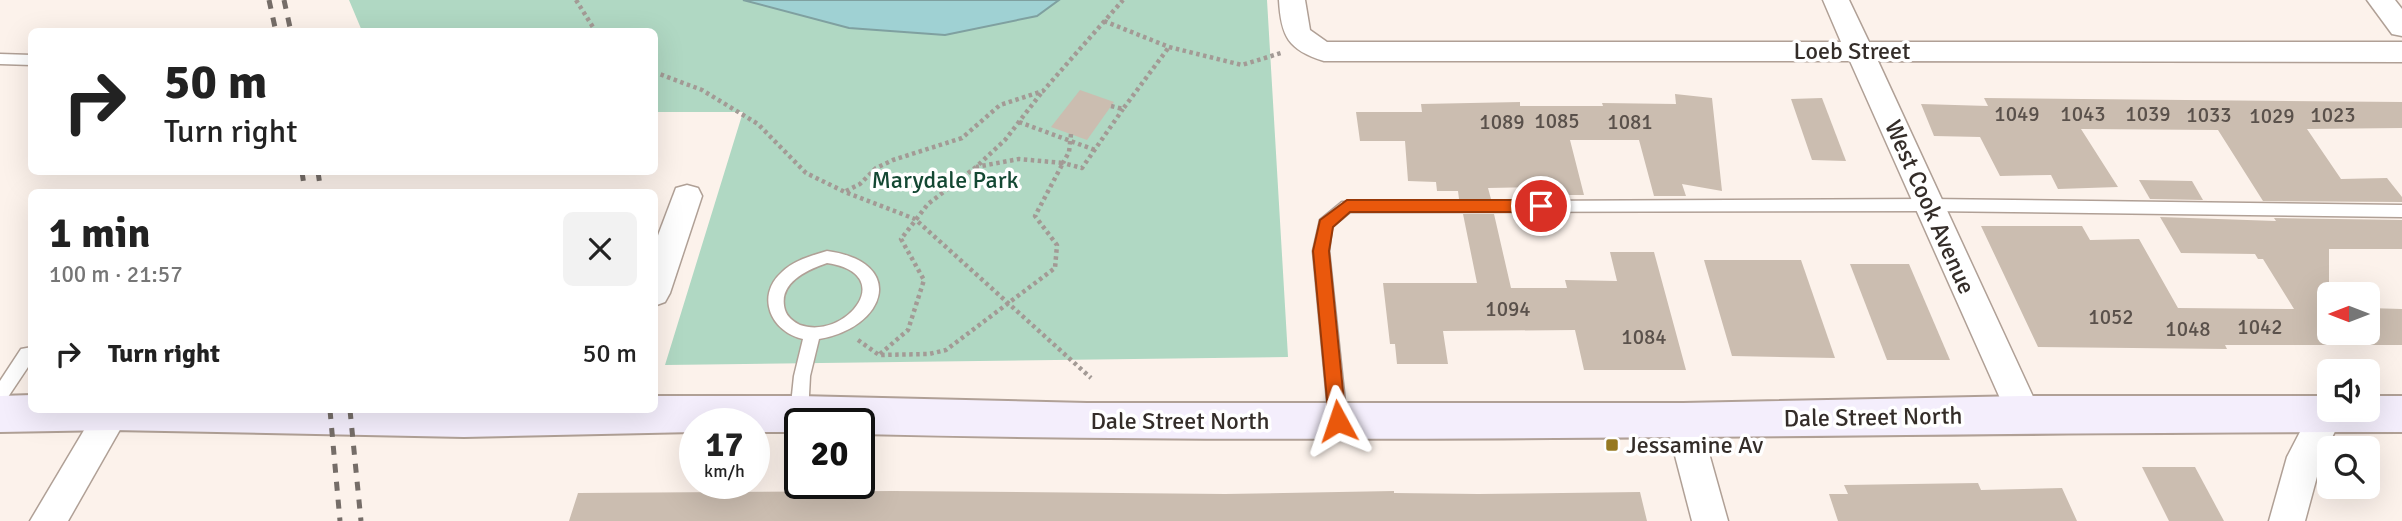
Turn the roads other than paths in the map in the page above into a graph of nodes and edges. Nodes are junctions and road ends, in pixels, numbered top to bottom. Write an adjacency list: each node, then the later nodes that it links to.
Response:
1 (1292, 0): 5 (street, Loeb Street)
2 (1836, 0): 5 (street, West Cook Avenue)
3 (2380, 0): 4 (street)
4 (2402, 27)
5 (1859, 51): 6 (street, Loeb Street); 10 (street, West Cook Avenue)
6 (2402, 52)
7 (0, 60): 8 (lane)
8 (28, 61)
9 (687, 196): 12 (street)
10 (1929, 205): 11 (lane); 27 (street, West Cook Avenue); 31 (lane)
11 (2402, 211)
12 (664, 235): 13 (street)
13 (658, 270)
14 (813, 334): 14 (lane); 17 (lane)
15 (28, 354): 16 (lane)
16 (0, 395)
17 (799, 408)
18 (658, 412): 26 (main road, Dale Street North)
19 (31, 413): 24 (main road, Dale Street North)
20 (93, 413): 34 (street)
21 (342, 413): 25 (main road, Dale Street North)
22 (542, 413): 25 (main road, Dale Street North)
23 (2317, 413): 27 (main road, Dale Street North)
24 (0, 414)
25 (466, 414)
26 (784, 414)
27 (2024, 414): 32 (main road, Dale Street North)
28 (2380, 414): 29 (main road, Dale Street North)
29 (2402, 414)
30 (875, 416): 31 (main road, Dale Street North)
31 (1338, 421): 32 (main road, Dale Street North)
32 (1683, 421): 35 (street)
33 (2322, 422): 36 (street)
34 (48, 521)
35 (1710, 521)
36 (2287, 521)

